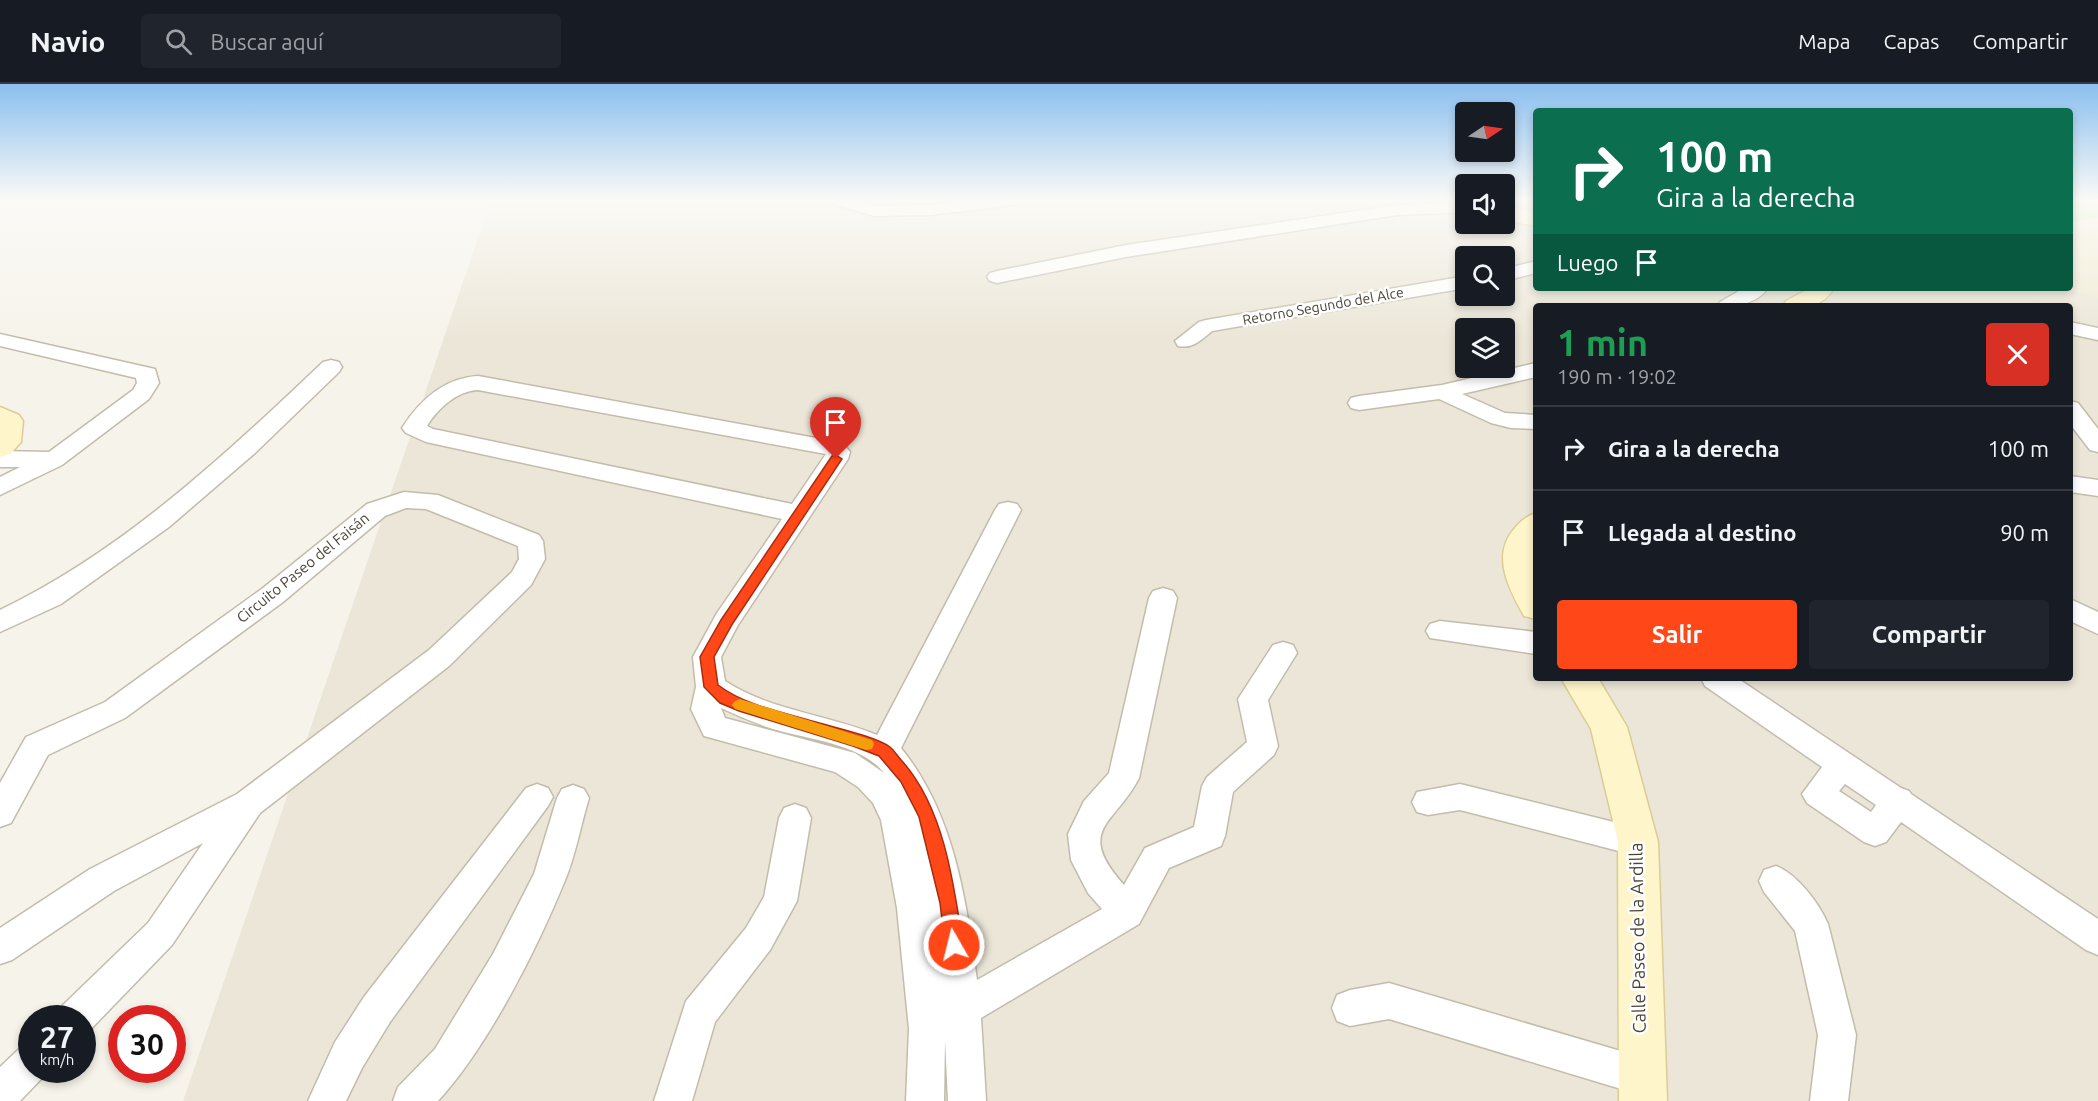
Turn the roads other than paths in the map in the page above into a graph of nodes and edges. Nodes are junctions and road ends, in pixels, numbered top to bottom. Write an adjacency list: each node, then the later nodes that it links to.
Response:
1 (1147, 247): 4 (street)
2 (1533, 268): 3 (street)
3 (1515, 272)
4 (998, 277)
5 (1455, 284): 13 (street, Retorno Segundo del Alce)
6 (1753, 291): 8 (street)
7 (1820, 291): 9 (street)
8 (1732, 303)
9 (1801, 303)
10 (2073, 329): 11 (street)
11 (2098, 334)
12 (0, 340): 24 (street)
13 (1186, 341)
14 (332, 367): 34 (street)
15 (1533, 371): 16 (street)
16 (1442, 392): 17 (street); 20 (street)
17 (1359, 403)
18 (2073, 412): 21 (street)
19 (0, 416): 22 (street)
20 (1533, 422)
21 (2098, 445)
22 (0, 448)
23 (0, 459): 24 (street)
24 (54, 460): 26 (street)
25 (2073, 484): 27 (street)
26 (0, 487)
27 (2098, 488)
28 (1008, 510): 41 (street)
29 (798, 513): 29 (street); 41 (street)
30 (1530, 542): 32 (street)
31 (1163, 598): 50 (street)
32 (1533, 601)
33 (2073, 611): 35 (street)
34 (0, 622)
35 (2098, 624)
36 (1440, 631): 37 (street)
37 (1533, 643)
38 (1283, 653): 50 (street)
39 (1581, 681): 48 (street, Calle Paseo de la Ardilla)
40 (1719, 681): 51 (street)
41 (862, 751): 54 (street); 56 (street)
42 (537, 797): 60 (street)
43 (573, 798): 61 (street)
44 (1428, 802): 48 (street)
45 (249, 803): 46 (street, Circuito Paseo del Faisán); 52 (street, Circuito Paseo del Faisán); 53 (street, Circuito Paseo del Faisán)
46 (0, 813)
47 (795, 818): 62 (street)
48 (1638, 842): 58 (street, Calle Paseo de la Ardilla)
49 (1776, 881): 65 (street)
50 (1127, 913): 54 (street)
51 (2098, 939)
52 (0, 948)
53 (89, 1005)
54 (963, 1008): 56 (street); 64 (street)
55 (1350, 1008): 58 (street)
56 (927, 1029): 63 (street)
57 (18, 1076): 59 (street)
58 (1642, 1089)
59 (0, 1094)
60 (327, 1101)
61 (412, 1101)
62 (673, 1101)
63 (925, 1101)
64 (967, 1101)
65 (1830, 1101)

